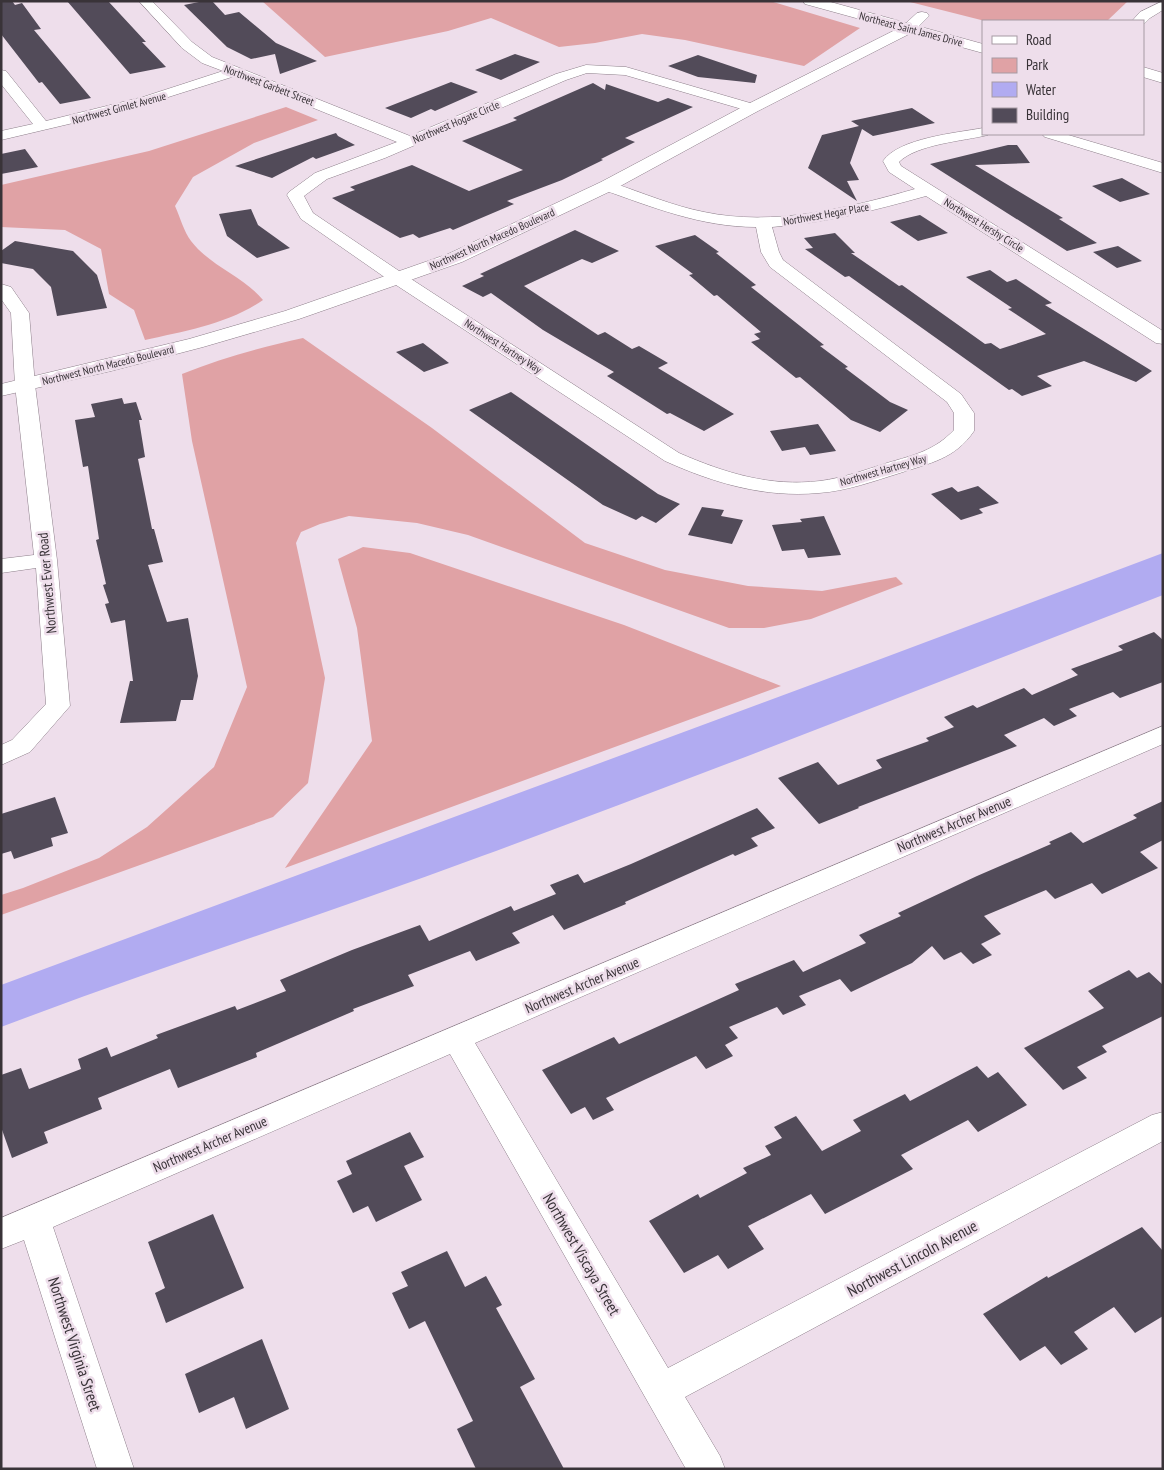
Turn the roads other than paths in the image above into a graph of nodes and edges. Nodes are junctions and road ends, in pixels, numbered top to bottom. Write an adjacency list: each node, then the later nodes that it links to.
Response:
1 (145, 1): 7 (street, Northwest Garbett Street)
2 (810, 1): 4 (street, Northeast Saint James Drive)
3 (1163, 5): 5 (street)
4 (919, 19): 6 (street, Northeast Saint James Drive); 11 (street, Northwest North Macedo Boulevard)
5 (1140, 20)
6 (982, 49)
7 (234, 72): 12 (street, Northwest Gimlet Avenue); 16 (street, Northwest Garbett Street)
8 (1144, 72): 10 (street)
9 (1, 74): 12 (street)
10 (1163, 78)
11 (752, 108): 16 (street, Northwest Hogate Circle); 18 (street, Northwest North Macedo Boulevard)
12 (43, 127): 15 (street, Northwest Gimlet Avenue)
13 (982, 132): 19 (street, Northwest Hershy Circle)
14 (1053, 135): 17 (street)
15 (1, 136)
16 (411, 142): 21 (street, Northwest Hogate Circle)
17 (1163, 168)
18 (607, 186): 20 (street, Northwest Hegar Place); 21 (street, Northwest North Macedo Boulevard)
19 (928, 190): 20 (street, Northwest Hegar Place); 23 (street, Northwest Hershy Circle)
20 (763, 223): 21 (street, Northwest Hartney Way)
21 (399, 279): 24 (street, Northwest North Macedo Boulevard)
22 (1, 289): 24 (street, Northwest Ever Road)
23 (1163, 339)
24 (25, 385): 25 (street, Northwest North Macedo Boulevard); 26 (street, Northwest Ever Road)
25 (1, 390)
26 (46, 560): 27 (street); 29 (street, Northwest Ever Road)
27 (1, 566)
28 (1163, 734): 30 (street, Northwest Archer Avenue)
29 (1, 756)
30 (457, 1039): 32 (street, Northwest Archer Avenue); 34 (street, Northwest Viscaya Street)
31 (1163, 1126): 34 (street, Northwest Lincoln Avenue)
32 (34, 1220): 33 (street, Northwest Archer Avenue); 35 (street, Northwest Virginia Street)
33 (1, 1234)
34 (662, 1390): 36 (street, Northwest Viscaya Street)
35 (116, 1469)
36 (706, 1469)

